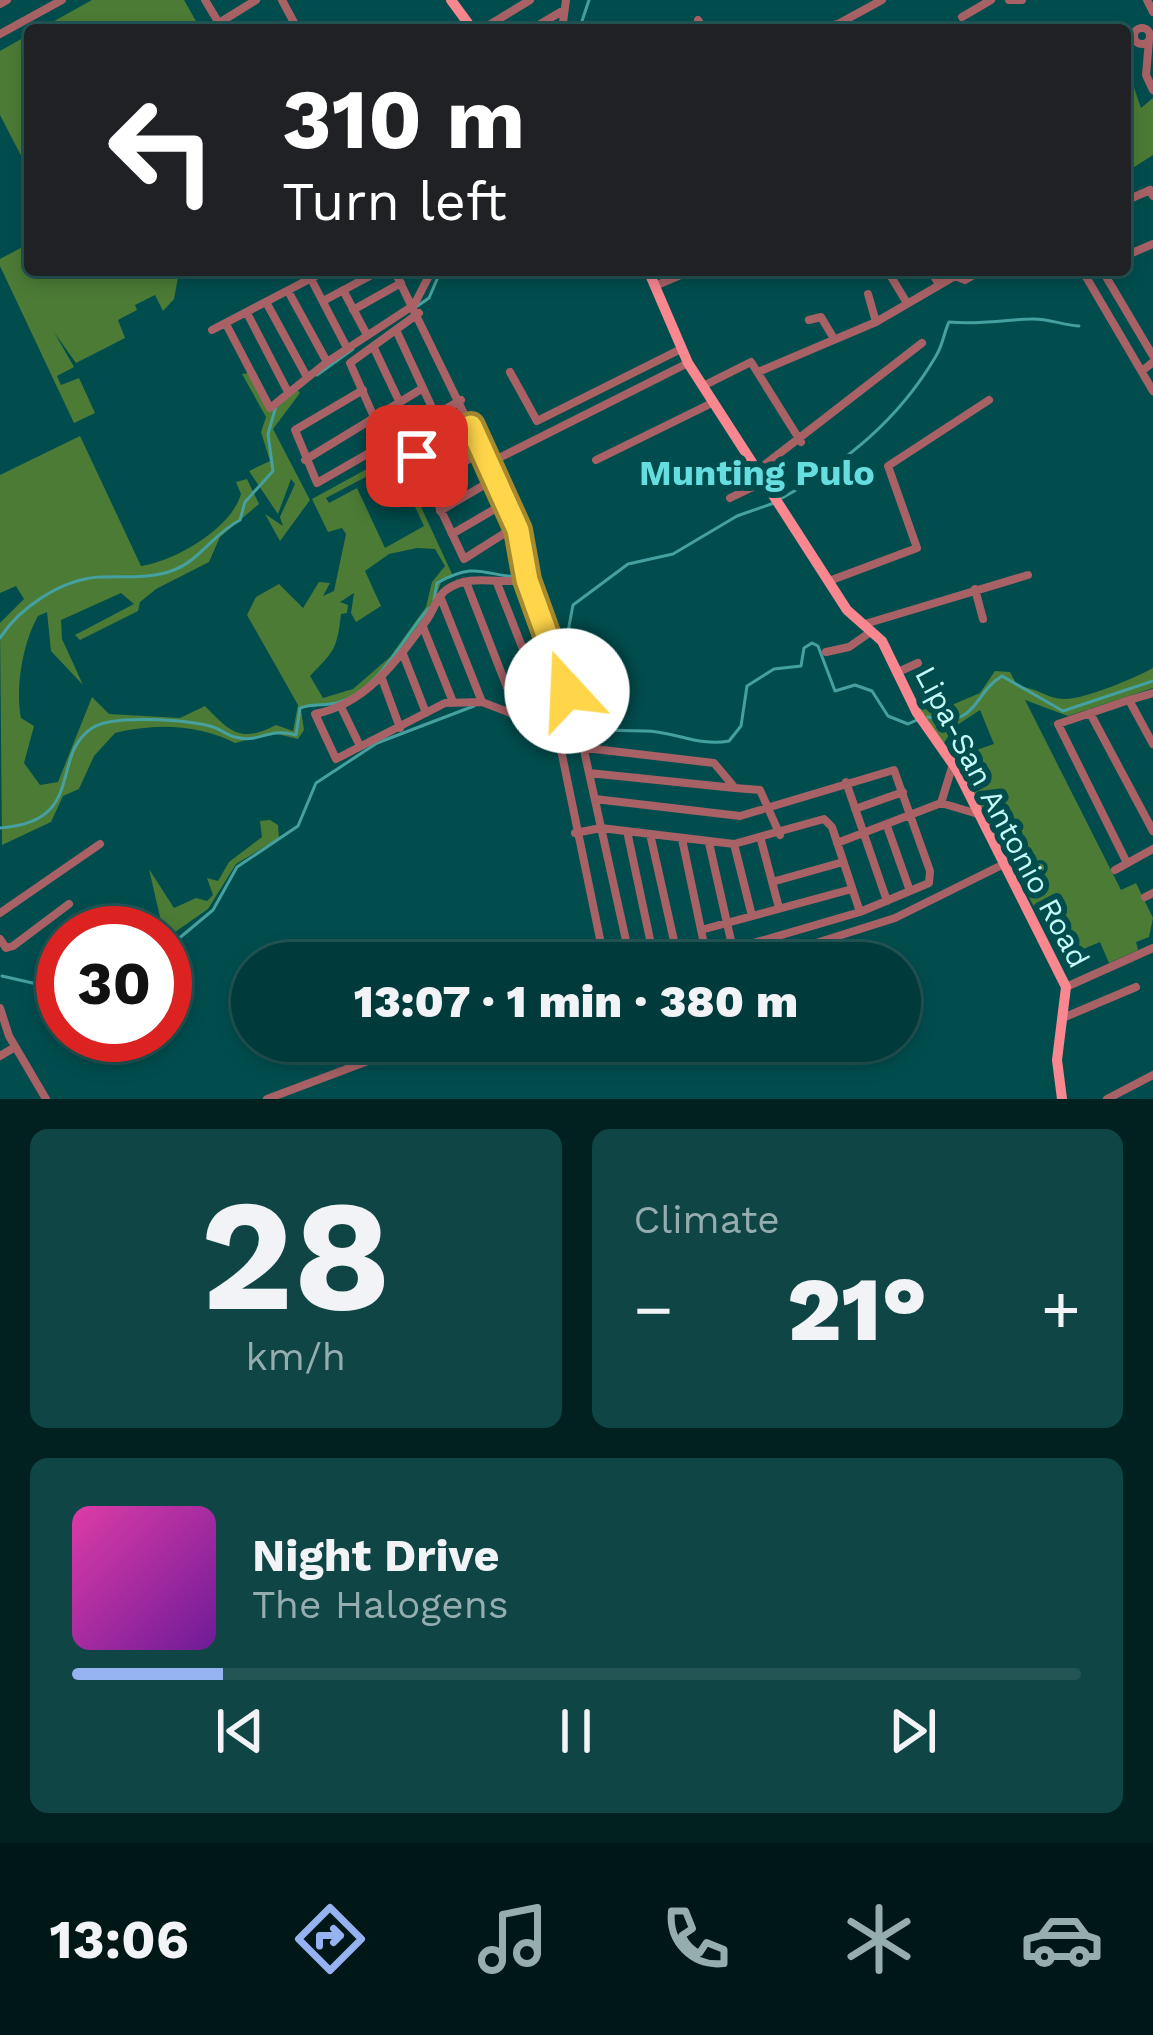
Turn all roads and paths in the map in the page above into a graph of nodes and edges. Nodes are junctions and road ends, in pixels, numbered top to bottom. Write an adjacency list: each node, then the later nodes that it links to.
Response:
1 (62, 0): 18 (street)
2 (256, 0): 13 (street)
3 (451, 0): 14 (main road)
4 (530, 0): 15 (street)
5 (882, 0): 17 (street)
6 (991, 0): 12 (street)
7 (1009, 0): 8 (street)
8 (1022, 0)
9 (1147, 0): 11 (street)
10 (565, 5): 16 (street)
11 (1153, 12)
12 (962, 17)
13 (225, 24)
14 (472, 24)
15 (499, 24)
16 (540, 24)
17 (838, 24)
18 (0, 34)
19 (1150, 35): 20 (street)
20 (1153, 90)
21 (316, 276): 32 (street)
22 (369, 276): 36 (street)
23 (397, 276): 33 (street)
24 (427, 276): 42 (street)
25 (650, 276): 35 (main road, Lipa-San Antonio Road)
26 (679, 276): 35 (street)
27 (891, 276): 41 (street)
28 (934, 276): 34 (street)
29 (964, 276): 34 (street)
30 (1089, 276): 59 (street)
31 (1105, 276): 56 (street)
32 (310, 279): 37 (street); 39 (street)
33 (401, 283): 42 (street); 43 (street)
34 (939, 284): 41 (street)
35 (654, 287): 55 (main road, Lipa-San Antonio Road)
36 (343, 290): 39 (street); 43 (street)
37 (288, 291): 40 (street); 57 (street)
38 (868, 294): 46 (street)
39 (322, 301): 54 (street)
40 (266, 302): 44 (street); 62 (street)
41 (907, 303): 46 (street)
42 (417, 309): 48 (street); 50 (street); 68 (street)
43 (353, 310): 50 (street)
44 (247, 313): 47 (street); 67 (street)
45 (809, 320): 51 (street)
46 (876, 322): 51 (street)
47 (226, 324): 49 (street); 67 (street)
48 (396, 330): 53 (street); 64 (street)
49 (212, 331)
50 (367, 335): 54 (street)
51 (833, 337): 61 (street)
52 (922, 343): 77 (street)
53 (373, 346): 65 (street); 70 (street)
54 (347, 348): 57 (street)
55 (681, 349): 58 (main road, Lipa-San Antonio Road); 60 (street)
56 (1153, 359): 59 (street)
57 (327, 362): 62 (street)
58 (688, 363): 63 (main road, Lipa-San Antonio Road); 82 (street)
59 (1142, 371): 66 (street)
60 (510, 372)
61 (758, 372): 63 (street); 77 (street)
62 (307, 377): 67 (street)
63 (703, 386): 71 (main road, Lipa-San Antonio Road)
64 (423, 388): 70 (street); 72 (street)
65 (363, 390): 73 (street); 80 (street)
66 (1153, 391)
67 (288, 392)
68 (460, 400): 72 (street); 74 (street)
69 (988, 400): 93 (street)
70 (399, 401): 73 (street)
71 (714, 402): 81 (street); 84 (main road, Lipa-San Antonio Road)
72 (435, 414): 75 (street)
73 (375, 416): 76 (street); 80 (street)
74 (471, 426): 78 (street); 79 (street)
75 (404, 432): 76 (street); 79 (street)
76 (385, 442): 80 (street)
77 (801, 442): 84 (street)
78 (483, 451): 82 (street); 85 (street)
79 (417, 456): 85 (street)
80 (305, 460)
81 (596, 460)
82 (489, 463): 83 (street)
83 (496, 478): 87 (street); 88 (street)
84 (763, 482): 86 (street); 93 (main road, Lipa-San Antonio Road)
85 (428, 483): 88 (street)
86 (730, 498)
87 (507, 502): 89 (street); 90 (street)
88 (440, 511): 90 (street)
89 (517, 526): 90 (street); 92 (street)
90 (452, 534)
91 (1028, 575): 96 (street)
92 (527, 580): 95 (street); 110 (street)
93 (829, 581): 100 (main road, Lipa-San Antonio Road)
94 (466, 582): 95 (street); 97 (street); 114 (street)
95 (497, 582): 110 (street)
96 (975, 590): 98 (street); 100 (street)
97 (440, 595): 99 (street); 108 (street)
98 (983, 619)
99 (423, 626): 102 (street); 109 (street)
100 (869, 627): 101 (street); 104 (main road, Lipa-San Antonio Road)
101 (826, 652)
102 (403, 653): 105 (street); 112 (street)
103 (918, 664): 104 (street)
104 (898, 672): 119 (main road, Lipa-San Antonio Road)
105 (381, 676): 111 (street); 115 (street)
106 (1153, 693): 107 (street)
107 (1129, 700): 113 (street); 116 (street)
108 (482, 702): 109 (street); 114 (street)
109 (453, 703): 112 (street)
110 (546, 708): 114 (street)
111 (342, 710): 117 (street); 117 (street)
112 (426, 712): 115 (street)
113 (1090, 713): 133 (street); 146 (street)
114 (519, 718)
115 (400, 728): 117 (street)
116 (1153, 744)
117 (360, 746)
118 (583, 746): 120 (street); 122 (street); 134 (street)
119 (953, 763): 125 (street); 128 (main road, Lipa-San Antonio Road)
120 (589, 773): 122 (street); 124 (street)
121 (846, 782): 123 (street); 126 (street); 127 (street)
122 (735, 788): 126 (street)
123 (903, 793): 127 (street); 129 (street)
124 (595, 799): 126 (street); 131 (street)
125 (941, 803): 128 (street); 129 (street)
126 (770, 809): 137 (street)
127 (855, 809): 135 (street)
128 (979, 814): 147 (main road, Lipa-San Antonio Road)
129 (911, 817): 130 (street); 151 (street)
130 (887, 826): 135 (street); 151 (street)
131 (601, 828): 132 (street); 134 (street); 162 (street)
132 (627, 831): 136 (street); 163 (street)
133 (1153, 831)
134 (575, 833): 161 (street)
135 (864, 834): 141 (street); 152 (street)
136 (650, 835): 138 (street); 164 (street)
137 (780, 835): 139 (street); 141 (street)
138 (682, 839): 140 (street); 159 (street)
139 (761, 840): 143 (street); 149 (street)
140 (709, 843): 143 (street); 158 (street)
141 (837, 843): 145 (street)
142 (100, 844): 156 (street)
143 (734, 844): 157 (street)
144 (1153, 849): 146 (street)
145 (843, 862): 149 (street); 150 (street)
146 (1127, 863): 148 (street)
147 (1002, 865): 168 (street); 170 (main road, Lipa-San Antonio Road)
148 (1115, 870)
149 (772, 882): 154 (street)
150 (852, 889): 154 (street); 155 (street)
151 (910, 891): 152 (street)
152 (887, 901): 155 (street)
153 (69, 904): 160 (street)
154 (779, 909): 157 (street)
155 (860, 912): 167 (street)
156 (0, 913)
157 (752, 916): 158 (street)
158 (727, 923): 159 (street); 166 (street)
159 (701, 929): 165 (street)
160 (0, 939)
161 (600, 942)
162 (626, 942)
163 (651, 942)
164 (674, 942)
165 (704, 942)
166 (731, 942)
167 (757, 942)
168 (820, 942)
169 (1153, 948): 170 (street)
170 (1066, 987): 173 (main road, Lipa-San Antonio Road)
171 (1136, 987): 173 (street)
172 (0, 1009): 174 (street)
173 (1065, 1018): 181 (main road, Lipa-San Antonio Road)
174 (15, 1047): 175 (street); 179 (street)
175 (0, 1056)
176 (365, 1062): 180 (street)
177 (1153, 1076): 178 (street)
178 (1128, 1094): 182 (street)
179 (46, 1099)
180 (267, 1099)
181 (1062, 1099)
182 (1107, 1099)

